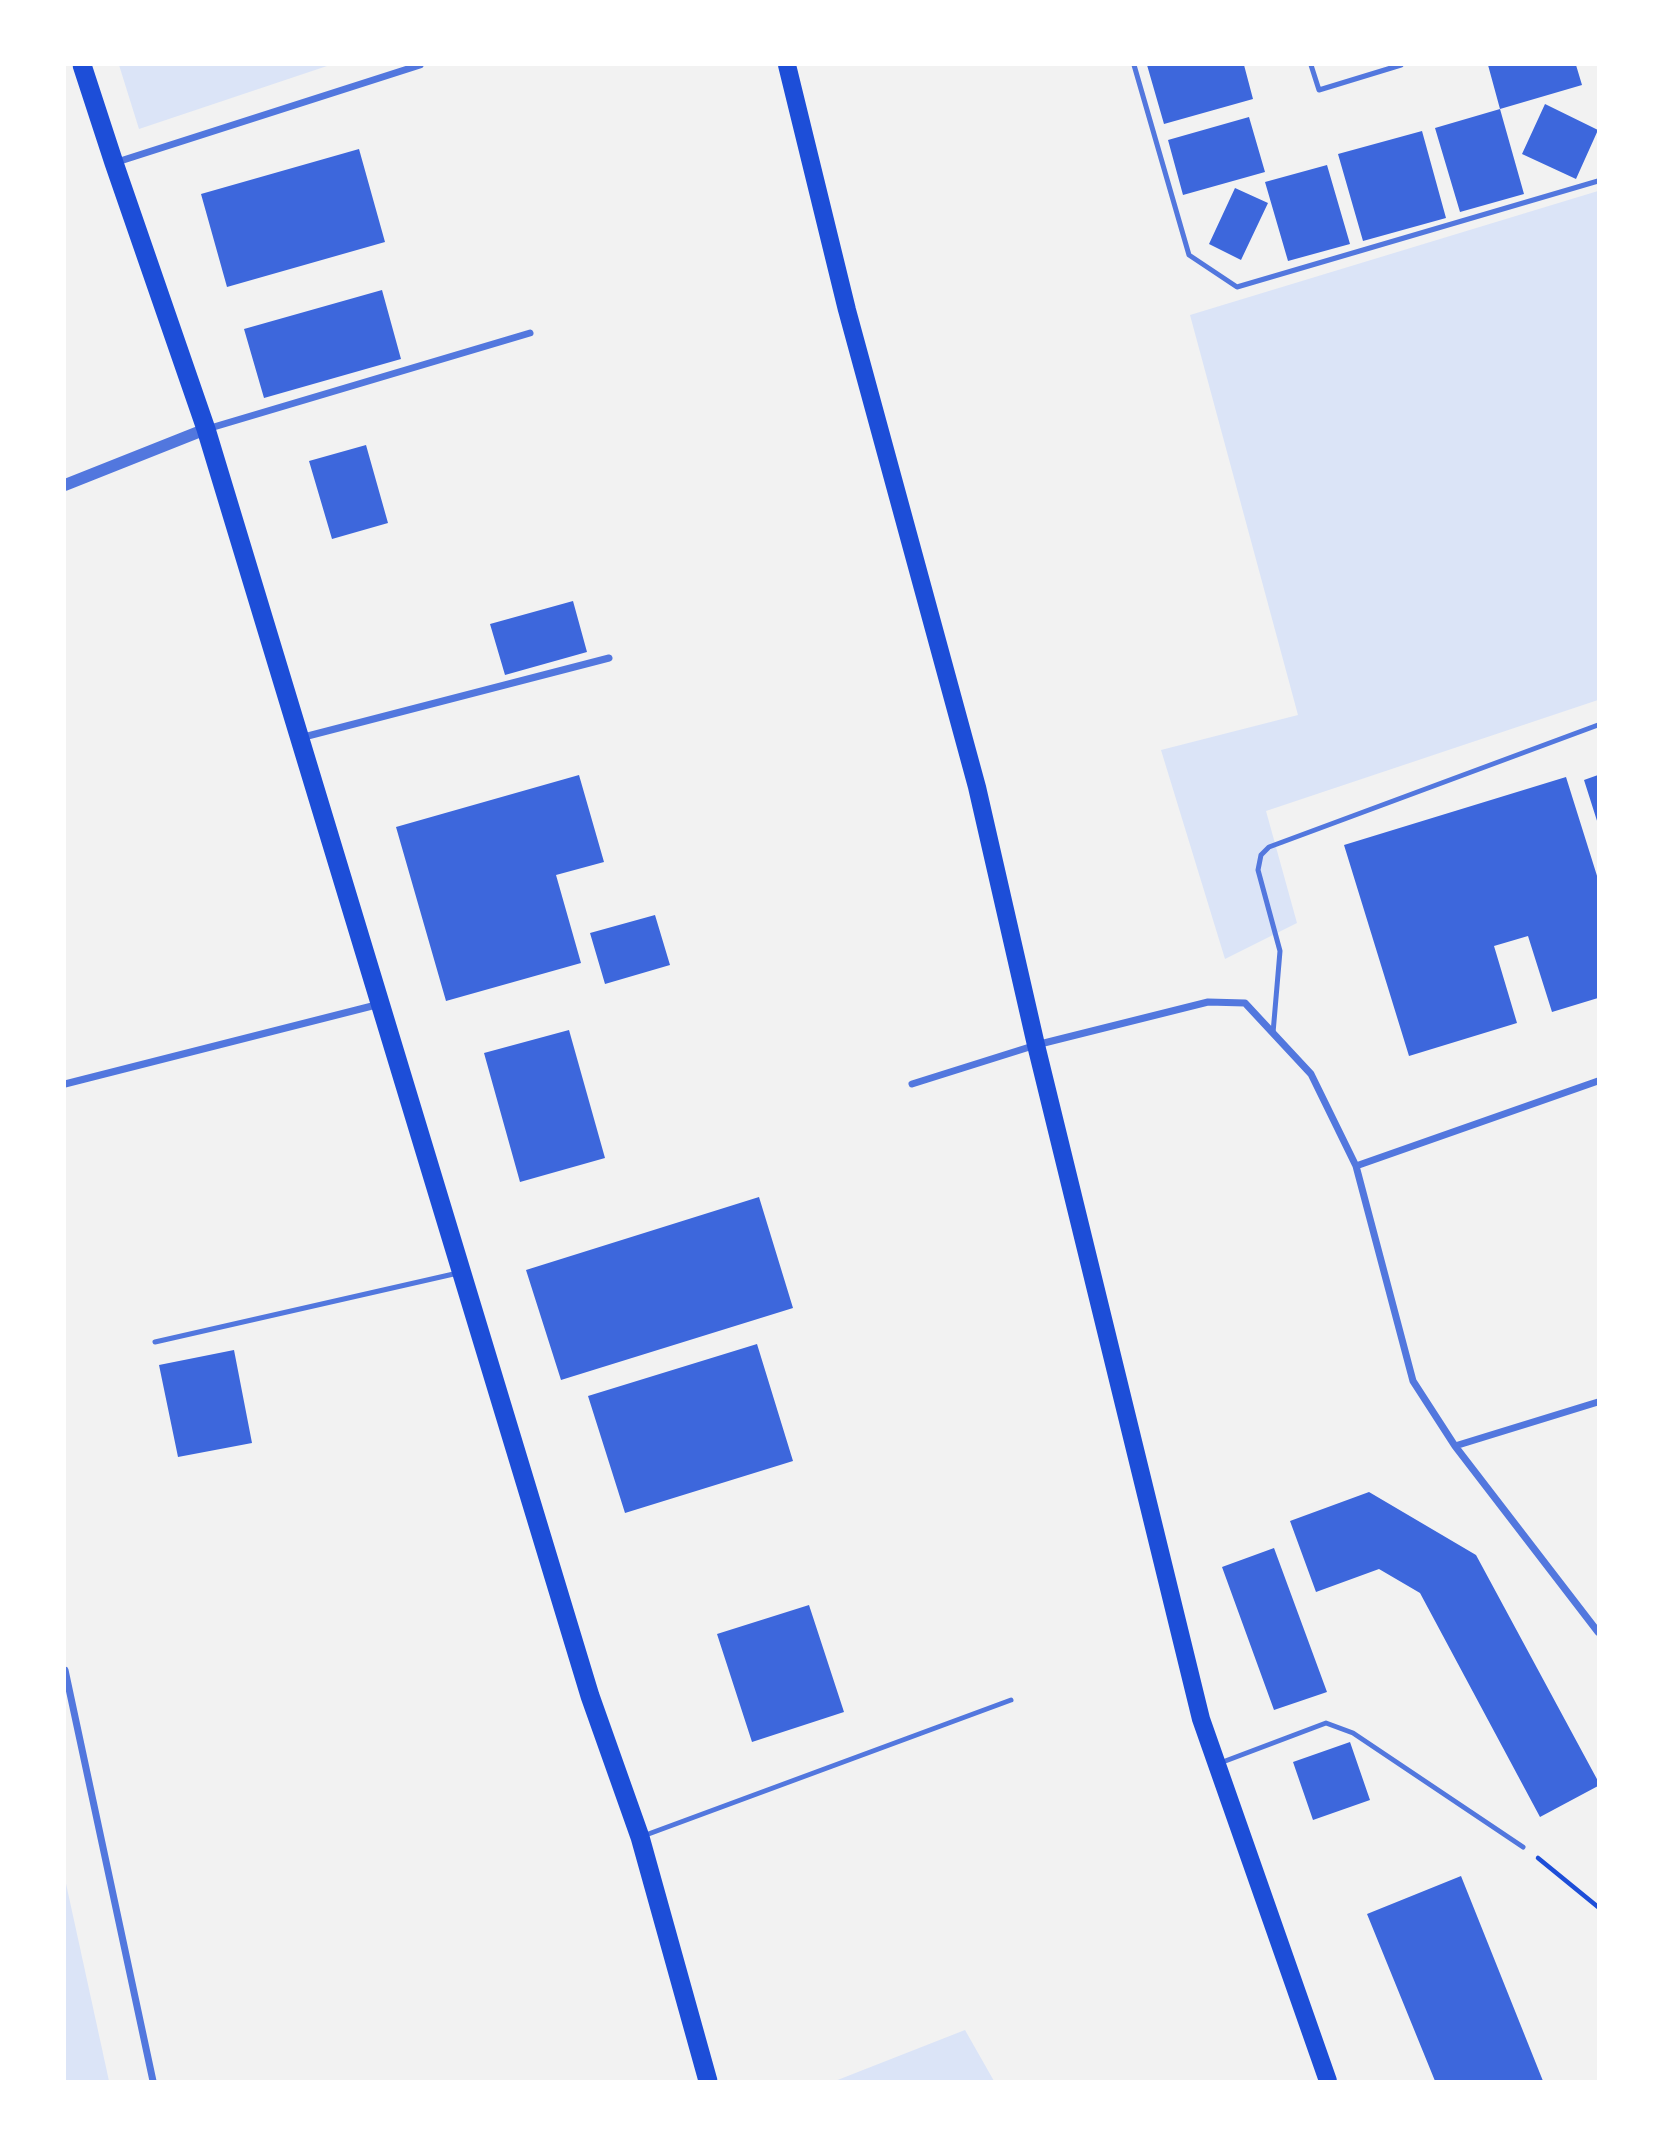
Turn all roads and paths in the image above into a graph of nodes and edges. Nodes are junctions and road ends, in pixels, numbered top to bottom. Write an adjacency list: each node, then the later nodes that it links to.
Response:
1 (82, 65): 7 (highway)
2 (420, 65): 7 (street)
3 (788, 65): 17 (main road)
4 (1134, 65): 8 (lane)
5 (1311, 65): 6 (lane)
6 (1401, 65)
7 (114, 163): 10 (highway)
8 (1598, 181)
9 (530, 333): 10 (street)
10 (206, 429): 11 (street); 14 (highway)
11 (65, 485)
12 (609, 658): 14 (street)
13 (1598, 725): 16 (lane)
14 (300, 738): 15 (highway)
15 (380, 1003): 19 (street); 22 (highway)
16 (1273, 1033): 17 (street); 21 (street)
17 (1036, 1045): 20 (street); 29 (main road)
18 (1598, 1082): 21 (street)
19 (65, 1084)
20 (912, 1084)
21 (1356, 1166): 25 (street)
22 (461, 1272): 23 (lane); 30 (highway)
23 (155, 1342)
24 (1598, 1402): 25 (street)
25 (1455, 1446): 26 (street)
26 (1598, 1632)
27 (65, 1670): 33 (street)
28 (1011, 1700): 30 (lane)
29 (1217, 1764): 31 (lane); 35 (main road)
30 (640, 1837): 34 (highway)
31 (1523, 1847): 32 (path)
32 (1598, 1907)
33 (153, 2081)
34 (708, 2081)
35 (1328, 2081)

